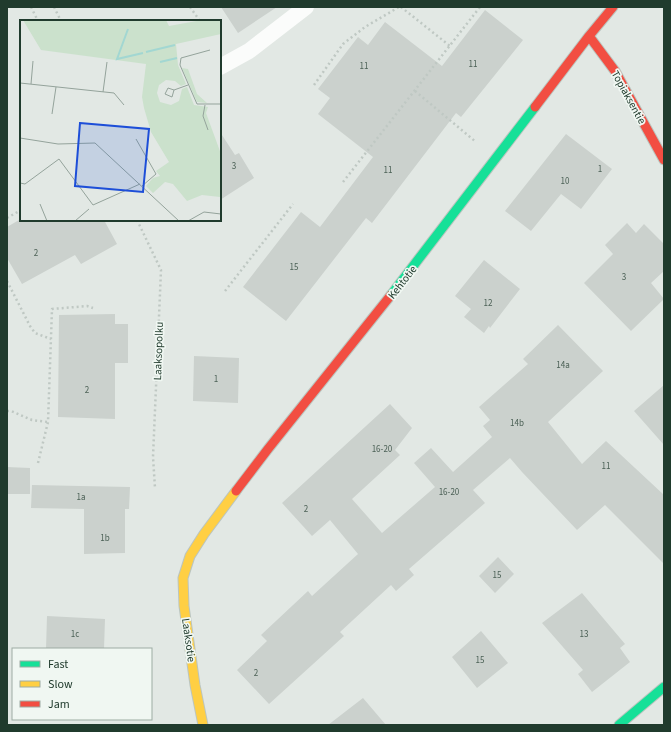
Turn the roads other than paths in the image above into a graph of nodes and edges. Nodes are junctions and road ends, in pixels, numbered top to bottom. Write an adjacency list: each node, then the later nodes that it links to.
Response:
1 (306, 7): 4 (lane)
2 (613, 7): 3 (street, Kehtotie)
3 (589, 36): 5 (street, Topiaksentie); 6 (street, Kehtotie)
4 (221, 66)
5 (664, 160)
6 (190, 556): 8 (street, Laaksotie)
7 (664, 687): 9 (street)
8 (203, 725)
9 (619, 725)

